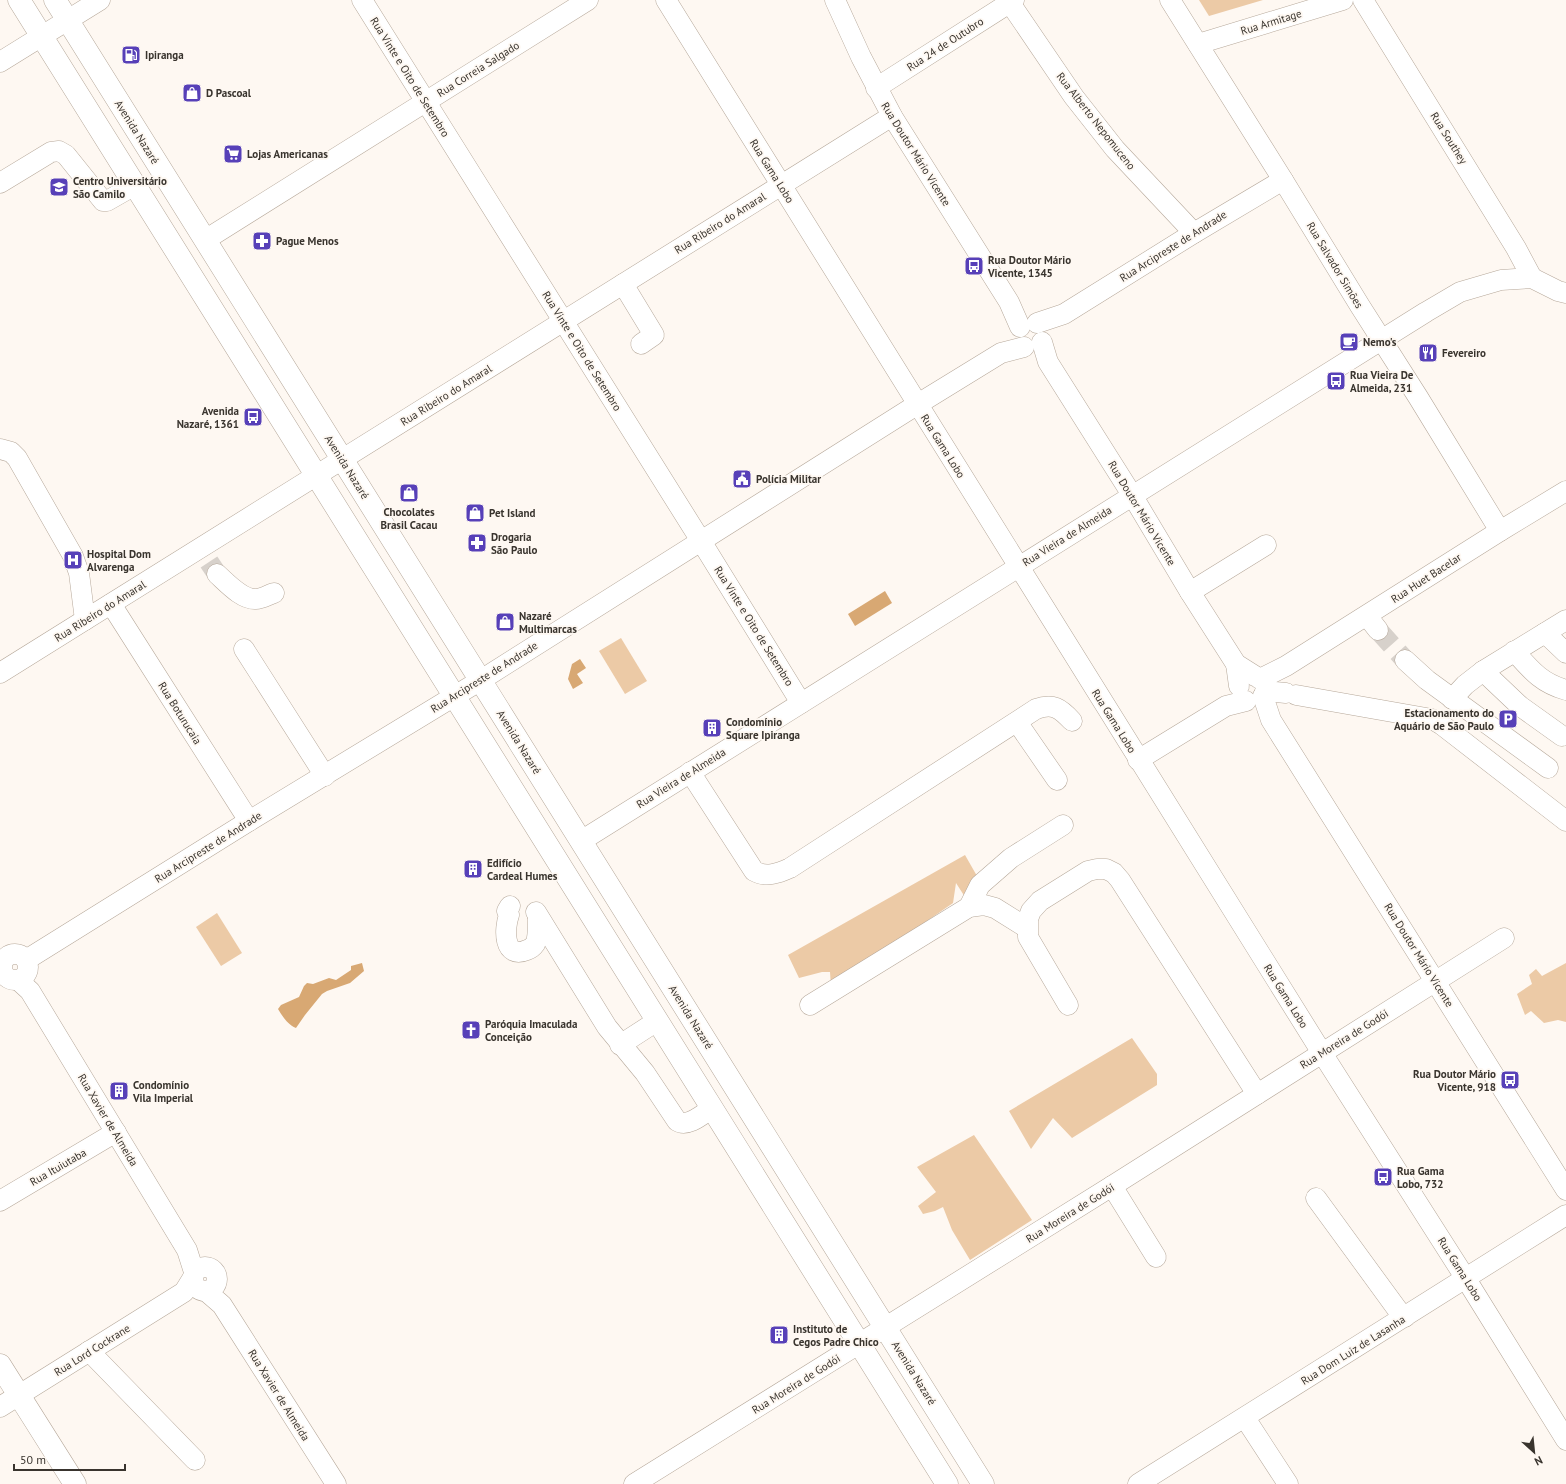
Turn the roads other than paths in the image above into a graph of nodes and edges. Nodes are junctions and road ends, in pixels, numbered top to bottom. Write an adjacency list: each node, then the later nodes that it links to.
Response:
1 (19, 0): 13 (main road)
2 (55, 0): 12 (main road, Avenida Nazaré)
3 (100, 0): 12 (street)
4 (362, 0): 17 (street, Rua Vinte e Oito de Setembro)
5 (588, 0): 17 (street, Rua Correia Salgado)
6 (666, 0): 21 (street, Rua Gama Lobo)
7 (836, 0): 16 (street, Rua Doutor Mário Vicente)
8 (1170, 0): 14 (street, Rua Salvador Simões)
9 (1344, 0): 14 (street, Rua Armitage)
10 (1363, 0): 25 (street, Rua Southey)
11 (1010, 1): 16 (street, Rua 24 de Outubro); 23 (street, Rua Alberto Nepomuceno)
12 (67, 20): 13 (street); 24 (main road, Avenida Nazaré)
13 (41, 36): 15 (street); 22 (main road)
14 (1198, 44): 19 (street, Rua Salvador Simões)
15 (0, 62)
16 (876, 88): 18 (street, Rua Doutor Mário Vicente)
17 (425, 102): 24 (street, Rua Correia Salgado); 28 (street, Rua Vinte e Oito de Setembro)
18 (892, 116): 21 (street, Rua Ribeiro do Amaral); 29 (street, Rua Doutor Mário Vicente)
19 (1283, 180): 23 (street, Rua Arcipreste de Andrade); 30 (street, Rua Salvador Simões)
20 (0, 183): 22 (street)
21 (781, 184): 26 (street, Rua Ribeiro do Amaral); 32 (street, Rua Gama Lobo)
22 (134, 185): 35 (main road)
23 (1194, 233): 29 (street, Rua Arcipreste de Andrade)
24 (205, 240): 34 (main road, Avenida Nazaré)
25 (1532, 278): 27 (street); 30 (street, Rua Vieira de Almeida)
26 (623, 284): 28 (street, Rua Ribeiro do Amaral); 31 (street)
27 (1566, 293)
28 (564, 321): 34 (street, Rua Ribeiro do Amaral); 39 (street, Rua Vinte e Oito de Setembro)
29 (1031, 335): 32 (street, Rua Arcipreste de Andrade); 37 (street, Rua Doutor Mário Vicente)
30 (1382, 339): 37 (street, Rua Vieira de Almeida); 38 (street, Rua Salvador Simões)
31 (641, 344)
32 (918, 404): 39 (street, Rua Arcipreste de Andrade); 42 (street, Rua Gama Lobo)
33 (0, 449): 46 (street)
34 (342, 460): 35 (street, Rua Ribeiro do Amaral); 55 (main road, Avenida Nazaré)
35 (316, 476): 41 (street, Rua Ribeiro do Amaral); 58 (main road)
36 (1566, 491): 38 (street, Rua Huet Bacelar)
37 (1132, 495): 42 (street, Rua Vieira de Almeida); 43 (street, Rua Doutor Mário Vicente)
38 (1500, 531): 56 (street, Rua Huet Bacelar)
39 (701, 541): 55 (street, Rua Arcipreste de Andrade); 60 (street, Rua Vinte e Oito de Setembro)
40 (1266, 544): 43 (street)
41 (209, 562): 44 (street); 45 (street, Rua Ribeiro do Amaral)
42 (1018, 567): 60 (street, Rua Vieira de Almeida); 64 (street, Rua Gama Lobo)
43 (1190, 592): 56 (street, Rua Doutor Mário Vicente)
44 (274, 593)
45 (111, 604): 46 (street, Rua Ribeiro do Amaral); 69 (street, Rua Boturucaia)
46 (85, 620): 54 (street, Rua Ribeiro do Amaral)
47 (1566, 620): 48 (street)
48 (1545, 633): 50 (street); 51 (street)
49 (244, 649): 67 (street)
50 (1514, 652): 53 (street); 57 (street)
51 (1566, 653)
52 (1405, 660): 59 (street)
53 (1483, 671): 59 (street); 63 (street)
54 (0, 673)
55 (481, 680): 58 (street, Rua Arcipreste de Andrade); 72 (main road, Avenida Nazaré)
56 (1254, 690): 64 (street, Rua Huet Bacelar); 70 (street); 78 (street, Rua Doutor Mário Vicente)
57 (1566, 690)
58 (455, 697): 67 (street, Rua Arcipreste de Andrade); 81 (main road)
59 (1452, 699): 65 (street)
60 (801, 703): 66 (street, Rua Vieira de Almeida)
61 (1072, 721): 62 (street)
62 (1017, 722): 66 (street); 68 (street)
63 (1562, 736)
64 (1138, 760): 83 (street, Rua Gama Lobo)
65 (1548, 768)
66 (690, 772): 72 (street, Rua Vieira de Almeida)
67 (325, 776): 69 (street, Rua Arcipreste de Andrade)
68 (1057, 780)
69 (249, 821): 77 (street, Rua Arcipreste de Andrade)
70 (1566, 821)
71 (1063, 825): 74 (street)
72 (581, 841): 96 (main road, Avenida Nazaré)
73 (510, 906): 82 (street)
74 (969, 907): 75 (street); 79 (street)
75 (1027, 928): 80 (street); 84 (street)
76 (1504, 938): 78 (street, Rua Moreira de Godói)
77 (13, 965): 86 (street, Rua Xavier de Almeida)
78 (1435, 982): 83 (street, Rua Moreira de Godói); 88 (street, Rua Doutor Mário Vicente)
79 (810, 1005)
80 (1068, 1005)
81 (657, 1021): 82 (street); 85 (main road)
82 (620, 1045): 85 (street)
83 (1322, 1053): 84 (street, Rua Moreira de Godói); 93 (street, Rua Gama Lobo)
84 (1257, 1094): 87 (street, Rua Moreira de Godói)
85 (712, 1108): 97 (main road)
86 (116, 1132): 90 (street, Rua Ituiutaba); 94 (street, Rua Xavier de Almeida)
87 (1112, 1186): 92 (street); 96 (street, Rua Moreira de Godói)
88 (1566, 1190)
89 (1316, 1198): 95 (street)
90 (0, 1201)
91 (1566, 1215): 93 (street, Rua Dom Luiz de Lasanha)
92 (1156, 1258)
93 (1466, 1279): 95 (street, Rua Dom Luiz de Lasanha); 103 (street, Rua Gama Lobo)
94 (200, 1282): 98 (street, Rua Lord Cockrane); 107 (street, Rua Xavier de Almeida)
95 (1405, 1317): 102 (street, Rua Dom Luiz de Lasanha)
96 (886, 1328): 97 (street, Rua Moreira de Godói); 110 (main road, Avenida Nazaré)
97 (860, 1344): 105 (street, Rua Moreira de Godói); 109 (main road)
98 (89, 1351): 100 (street, Rua Lord Cockrane); 104 (street)
99 (0, 1366): 100 (main road)
100 (19, 1395): 101 (street, Rua Lord Cockrane); 106 (main road)
101 (0, 1407)
102 (1245, 1418): 111 (street, Rua Dom Luiz de Lasanha); 112 (street)
103 (1566, 1440)
104 (195, 1460)
105 (655, 1479): 108 (street, Rua Moreira de Godói)
106 (75, 1484)
107 (336, 1484)
108 (634, 1484)
109 (947, 1484)
110 (983, 1484)
111 (1138, 1484)
112 (1288, 1484)

